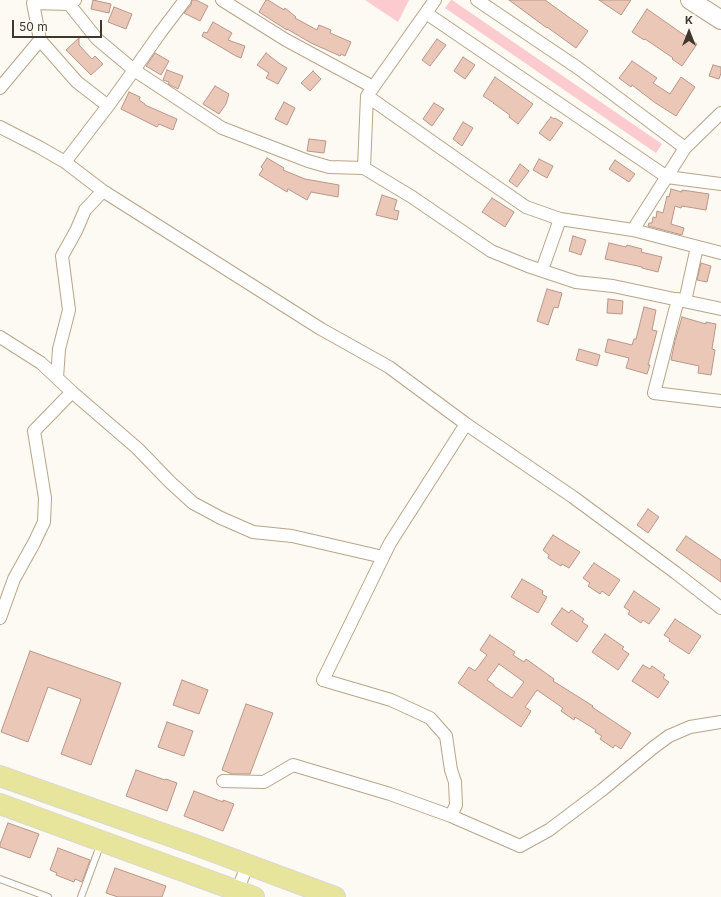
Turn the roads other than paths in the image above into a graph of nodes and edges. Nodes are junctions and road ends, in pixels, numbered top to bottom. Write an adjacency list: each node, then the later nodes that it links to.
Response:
1 (185, 0): 11 (street)
2 (222, 0): 13 (street)
3 (435, 0): 8 (street)
4 (477, 0): 17 (street)
5 (690, 0): 9 (main road)
6 (30, 2): 7 (street); 10 (street)
7 (72, 2): 11 (street)
8 (426, 13): 13 (street); 20 (street)
9 (721, 20)
10 (40, 40): 12 (street); 14 (street)
11 (134, 70): 14 (street); 19 (street)
12 (0, 88)
13 (370, 92): 19 (street); 23 (street)
14 (108, 106): 18 (street)
15 (721, 113): 17 (street)
16 (0, 127): 18 (street)
17 (685, 148): 20 (street)
18 (65, 162): 22 (street)
19 (364, 168): 27 (street)
20 (667, 177): 21 (street); 24 (street)
21 (721, 184)
22 (103, 191): 31 (street); 34 (street)
23 (560, 219): 24 (street); 27 (street)
24 (633, 230): 25 (street)
25 (697, 247): 26 (street); 28 (street)
26 (721, 253)
27 (542, 270): 28 (street)
28 (681, 300): 29 (street); 33 (street)
29 (721, 309)
30 (0, 337): 31 (street)
31 (56, 378): 32 (street)
32 (72, 392): 35 (street); 37 (street)
33 (721, 401)
34 (466, 424): 35 (street); 36 (street)
35 (383, 556): 42 (street)
36 (721, 608)
37 (0, 618)
38 (721, 722): 42 (street)
39 (0, 776): 44 (main road)
40 (223, 781): 42 (street)
41 (0, 804): 43 (main road)
42 (450, 816)
43 (101, 841): 46 (main road); 48 (lane)
44 (248, 864): 46 (street); 49 (main road)
45 (0, 879): 47 (lane)
46 (242, 895)
47 (48, 897)
48 (82, 897)
49 (335, 897)

